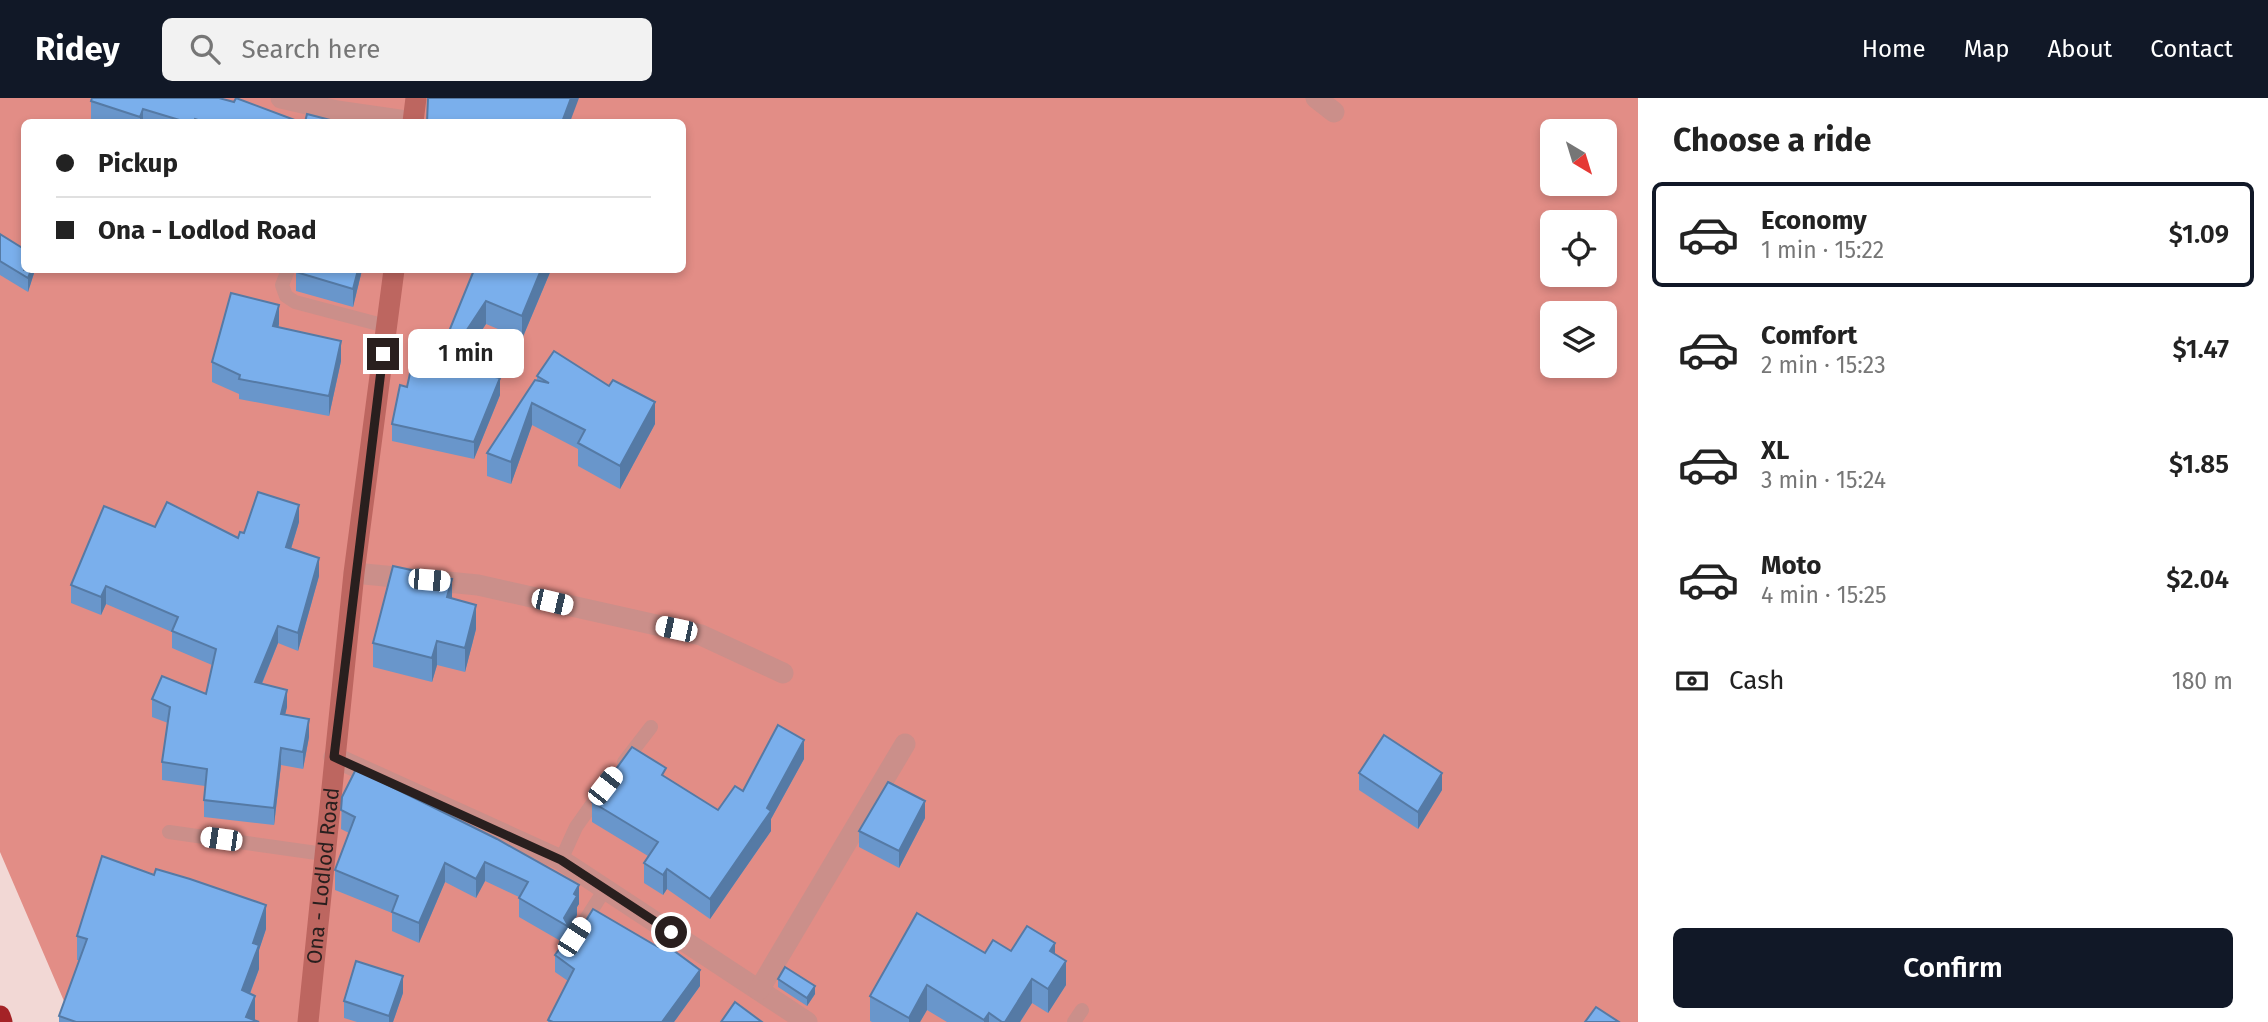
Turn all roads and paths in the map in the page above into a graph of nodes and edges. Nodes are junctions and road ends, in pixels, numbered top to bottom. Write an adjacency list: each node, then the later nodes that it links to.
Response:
1 (281, 98): 5 (street)
2 (416, 98): 6 (main road)
3 (1316, 98): 4 (street)
4 (1334, 112)
5 (392, 119)
6 (413, 119)
7 (287, 273): 9 (lane)
8 (394, 273): 9 (main road, Ona - Lodlod Road)
9 (386, 326): 10 (main road, Ona - Lodlod Road)
10 (354, 573): 11 (street); 14 (main road, Ona - Lodlod Road)
11 (783, 673)
12 (651, 727): 17 (lane)
13 (905, 744): 20 (street)
14 (334, 757): 16 (main road, Ona - Lodlod Road); 17 (street)
15 (169, 832): 16 (lane)
16 (324, 854): 23 (main road, Ona - Lodlod Road)
17 (561, 860): 18 (street)
18 (605, 889): 19 (lane); 20 (street)
19 (574, 937)
20 (759, 990): 24 (street)
21 (0, 1016): 22 (highway)
22 (2, 1022)
23 (308, 1022)
24 (807, 1022)

